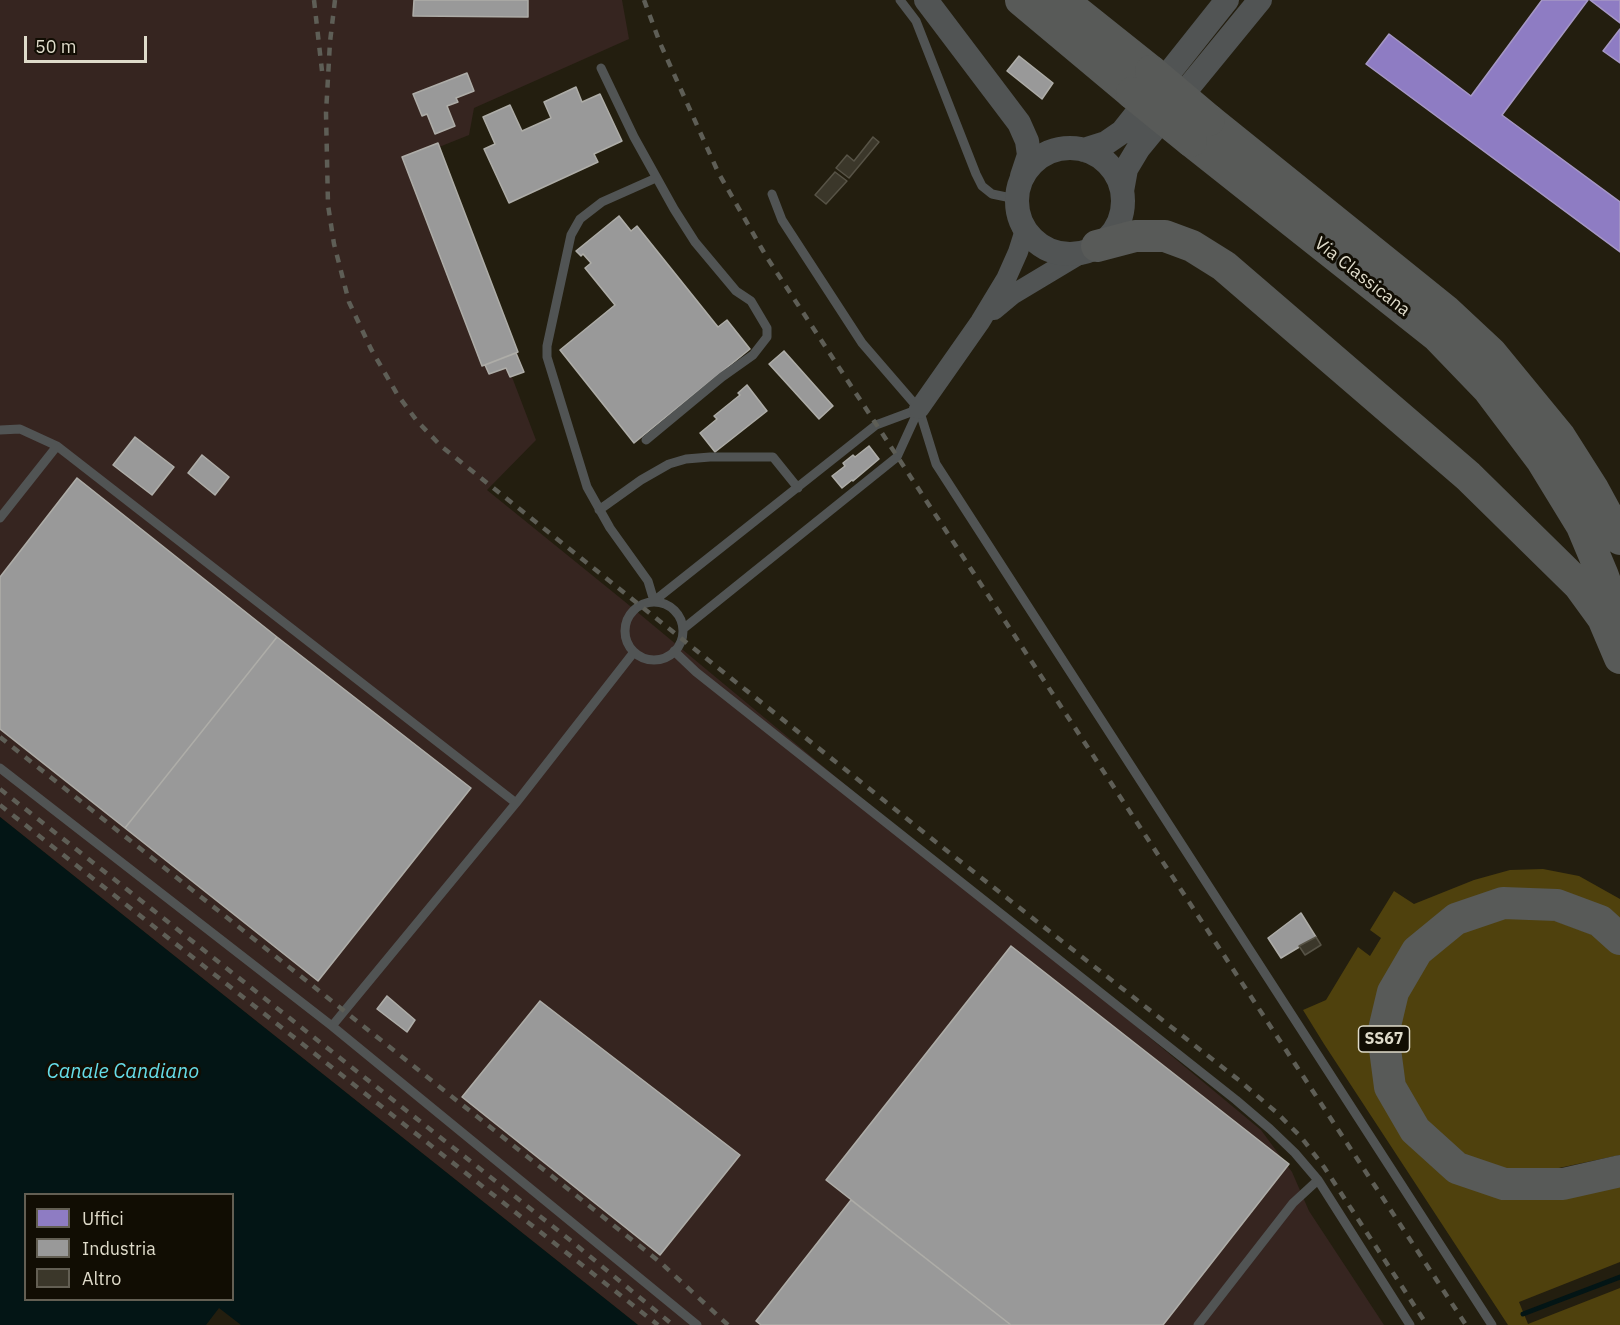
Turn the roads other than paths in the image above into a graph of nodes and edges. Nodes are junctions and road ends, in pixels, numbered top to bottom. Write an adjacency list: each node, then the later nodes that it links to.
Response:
1 (900, 0): 12 (lane)
2 (926, 0): 12 (street)
3 (1021, 0): 8 (highway, Via Classicana)
4 (1062, 0): 8 (highway, Via Classicana)
5 (1227, 0): 10 (street)
6 (1260, 0): 13 (street)
7 (601, 68): 11 (lane)
8 (1142, 82): 9 (highway, Via Classicana, bridge)
9 (1200, 131): 25 (highway, Via Classicana); 27 (highway, Via Classicana)
10 (1084, 150): 12 (street); 13 (street)
11 (656, 178): 20 (lane); 23 (lane)
12 (1018, 190): 15 (street)
13 (1122, 192): 16 (street)
14 (772, 194): 18 (lane)
15 (1025, 230): 16 (street); 17 (street)
16 (1089, 249): 17 (street); 31 (highway)
17 (980, 322): 18 (street)
18 (919, 409): 22 (lane); 28 (lane); 41 (lane)
19 (0, 430): 21 (lane)
20 (645, 440)
21 (57, 446): 24 (lane); 33 (lane)
22 (798, 488): 23 (lane); 26 (lane)
23 (599, 510): 26 (lane)
24 (0, 518)
25 (1620, 539)
26 (654, 601): 28 (lane); 30 (lane)
27 (1620, 624)
28 (683, 629): 29 (lane)
29 (674, 651): 30 (lane); 37 (lane)
30 (634, 652): 33 (lane)
31 (1620, 658)
32 (0, 768): 35 (lane)
33 (516, 803): 35 (lane)
34 (1620, 939): 36 (highway, SS67)
35 (332, 1026): 38 (lane)
36 (1620, 1171)
37 (1318, 1180): 39 (lane); 40 (lane)
38 (697, 1325)
39 (1198, 1325)
40 (1410, 1325)
41 (1492, 1325)

